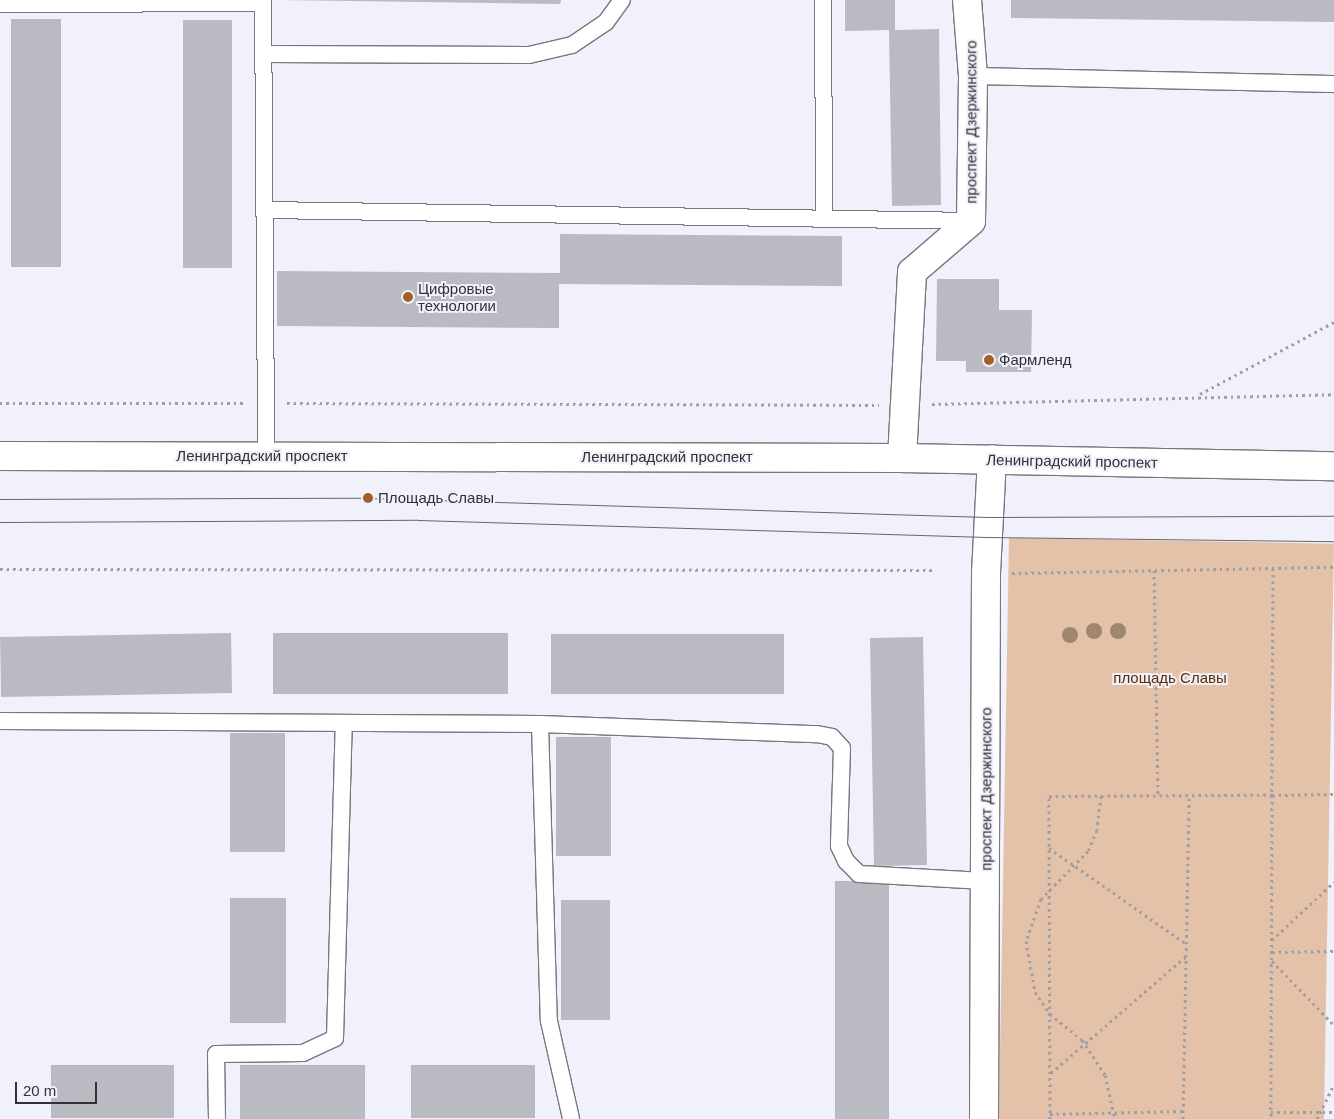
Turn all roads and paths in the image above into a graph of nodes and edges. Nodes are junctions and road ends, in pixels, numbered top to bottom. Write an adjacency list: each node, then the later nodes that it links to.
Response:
1 (622, 0): 6 (lane)
2 (823, 0): 10 (lane)
3 (967, 0): 7 (main road, проспект Дзержинского)
4 (263, 1): 5 (lane); 6 (lane)
5 (0, 4)
6 (265, 54): 9 (lane)
7 (973, 76): 8 (lane); 11 (main road, проспект Дзержинского)
8 (1334, 84)
9 (265, 210): 10 (lane); 16 (lane)
10 (824, 219): 11 (lane)
11 (971, 221): 17 (main road, проспект Дзержинского)
12 (1334, 322): 13 (path)
13 (1200, 394): 14 (path); 17 (path)
14 (1334, 394)
15 (0, 403): 16 (path)
16 (266, 403): 17 (path); 19 (lane)
17 (906, 405): 20 (main road, проспект Дзержинского)
18 (0, 456): 19 (main road, Ленинградский проспект)
19 (266, 456): 20 (main road, Ленинградский проспект)
20 (902, 458): 21 (main road, Ленинградский проспект)
21 (992, 459): 22 (main road, Ленинградский проспект); 39 (main road, проспект Дзержинского)
22 (1334, 466)
23 (1334, 566): 24 (path)
24 (1273, 568): 27 (path); 34 (path)
25 (0, 569): 26 (path)
26 (936, 570)
27 (1154, 570): 28 (path); 36 (path)
28 (1009, 573)
29 (0, 721): 30 (lane)
30 (344, 724): 31 (lane); 59 (lane)
31 (540, 724): 39 (lane); 60 (lane)
32 (1334, 794): 34 (path)
33 (1189, 795): 34 (path); 36 (path); 43 (path)
34 (1272, 795): 42 (path)
35 (1101, 796): 36 (path); 37 (path); 38 (path)
36 (1158, 796)
37 (1048, 848): 38 (path); 41 (path)
38 (1074, 867): 41 (path); 43 (path)
39 (985, 881): 61 (main road, проспект Дзержинского)
40 (1334, 882): 42 (path)
41 (1048, 890): 48 (path); 48 (path)
42 (1272, 941): 45 (path)
43 (1186, 943): 46 (path)
44 (1334, 951): 45 (path)
45 (1272, 952): 47 (path)
46 (1186, 956): 50 (path); 53 (path)
47 (1272, 961): 49 (path); 54 (path)
48 (1050, 1014): 50 (path); 51 (path)
49 (1334, 1025)
50 (1084, 1044): 51 (path); 57 (path)
51 (1050, 1073): 58 (path)
52 (1334, 1084): 55 (path)
53 (1183, 1111): 57 (path); 64 (path)
54 (1271, 1112): 55 (path); 65 (path)
55 (1320, 1112): 56 (path); 66 (path)
56 (1334, 1112)
57 (1114, 1113): 58 (path); 63 (path)
58 (1050, 1114): 62 (path)
59 (217, 1119)
60 (571, 1119)
61 (984, 1119)
62 (1050, 1119)
63 (1115, 1119)
64 (1182, 1119)
65 (1271, 1119)
66 (1318, 1119)

